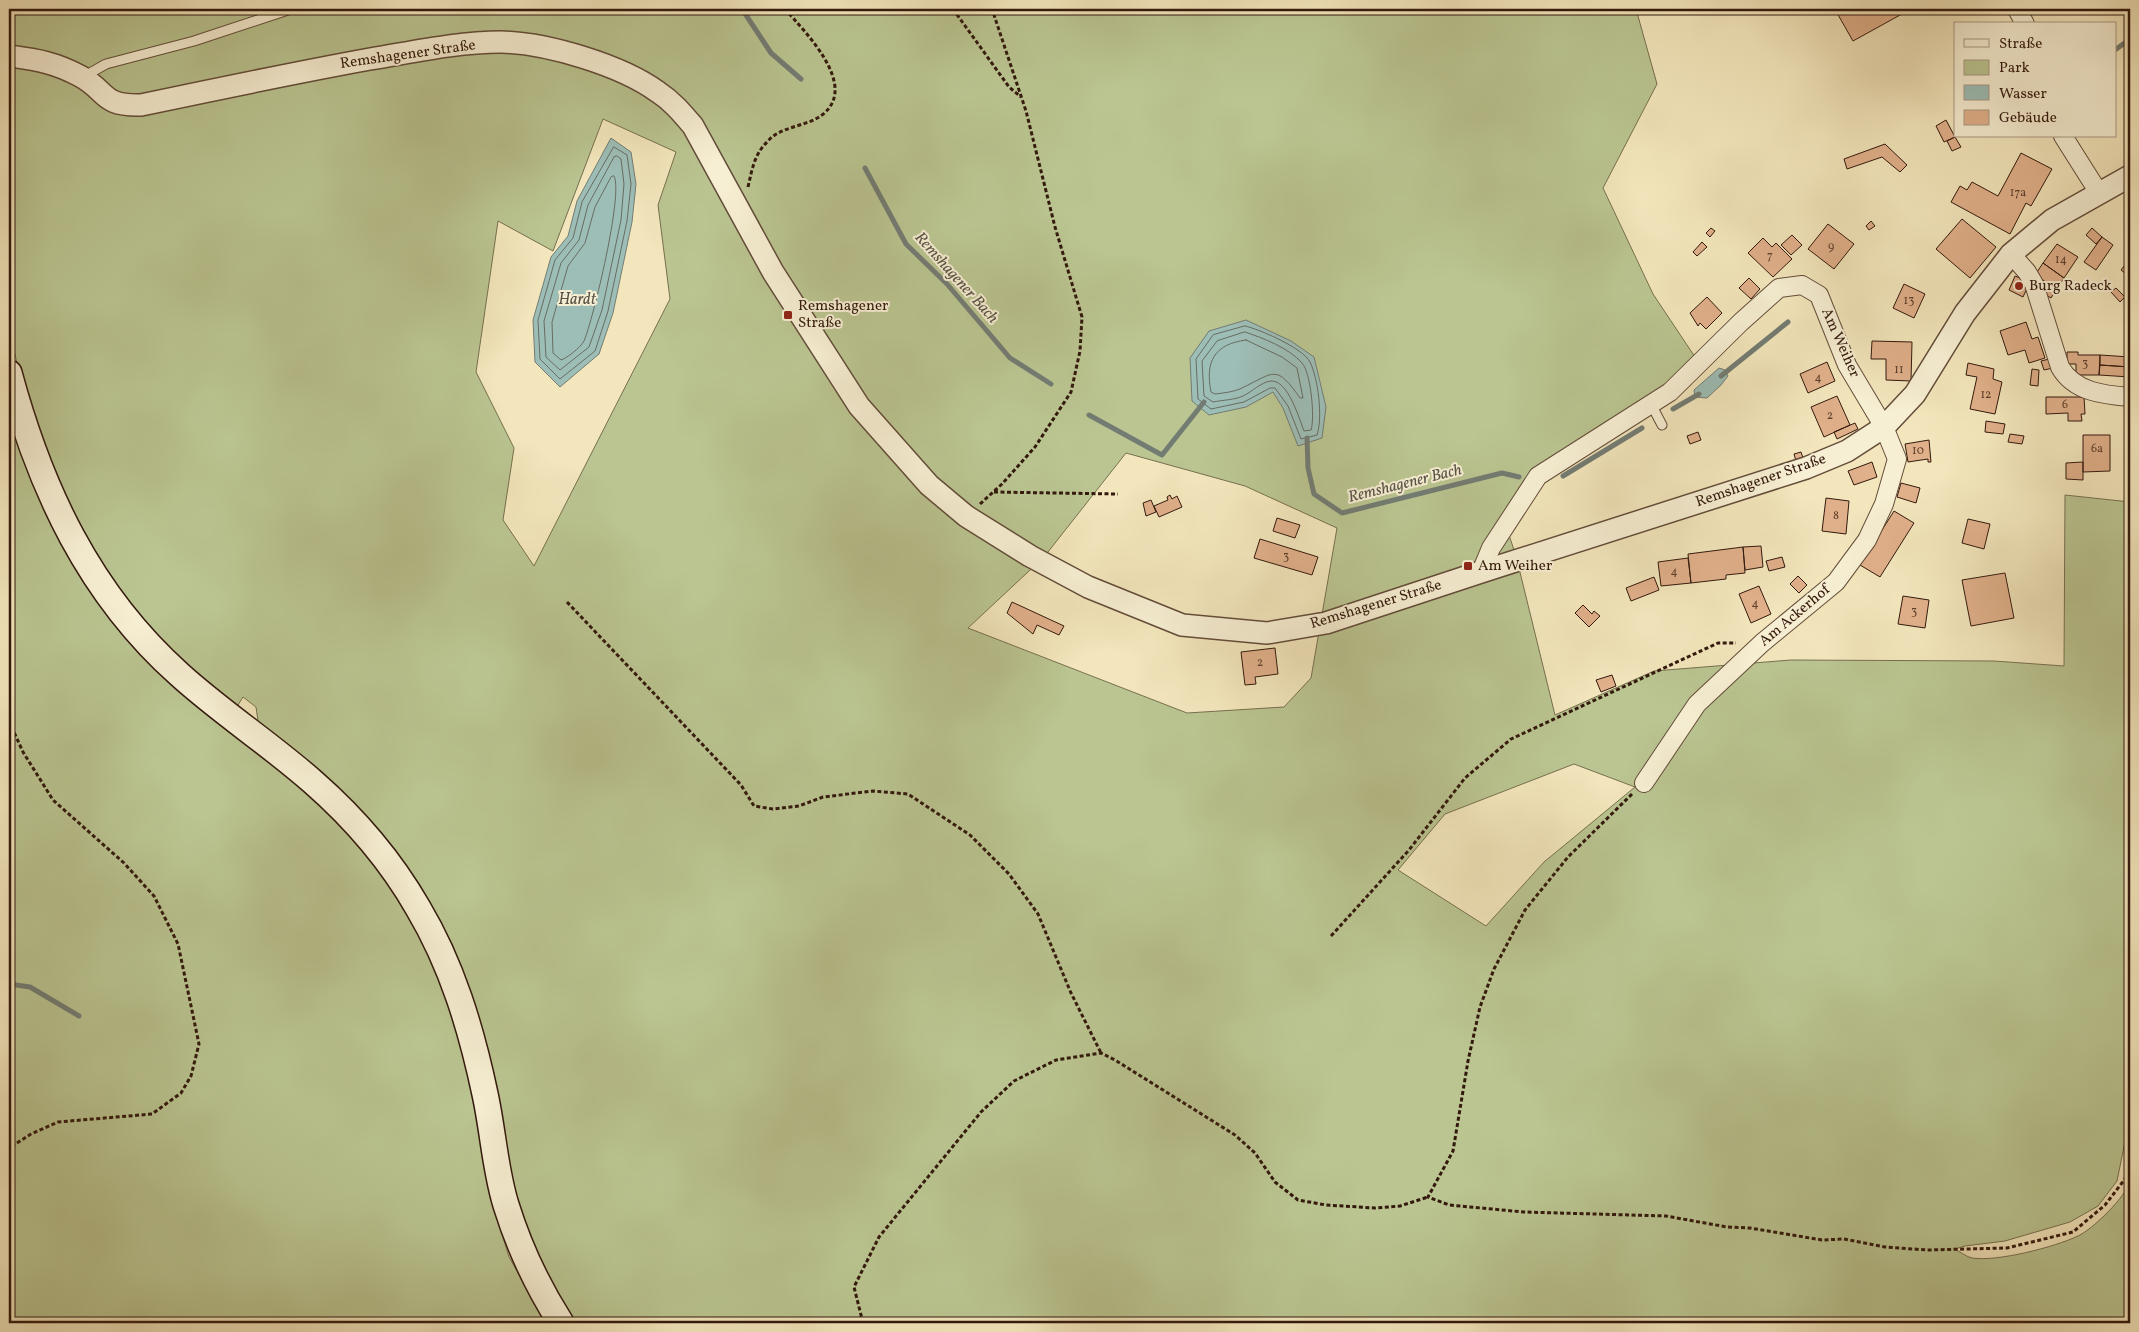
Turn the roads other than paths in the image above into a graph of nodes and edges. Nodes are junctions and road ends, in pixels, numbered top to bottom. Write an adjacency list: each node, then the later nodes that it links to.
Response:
1 (291, 9): 5 (lane)
2 (2017, 9): 3 (street)
3 (2024, 22)
4 (9, 56): 5 (street, Remshagener Straße)
5 (82, 77): 15 (street, Remshagener Straße)
6 (2063, 138): 8 (street)
7 (2130, 176): 8 (street, Remshagener Straße)
8 (2100, 193): 9 (street, Remshagener Straße)
9 (2011, 254): 11 (street); 14 (street, Remshagener Straße)
10 (9, 373): 17 (main road)
11 (2130, 397)
12 (1650, 404): 13 (lane); 14 (street, Am Weiher); 15 (street, Am Weiher)
13 (1662, 425)
14 (1884, 427): 15 (street, Remshagener Straße); 16 (street, Am Ackerhof)
15 (1481, 572)
16 (1644, 783)
17 (562, 1323)

